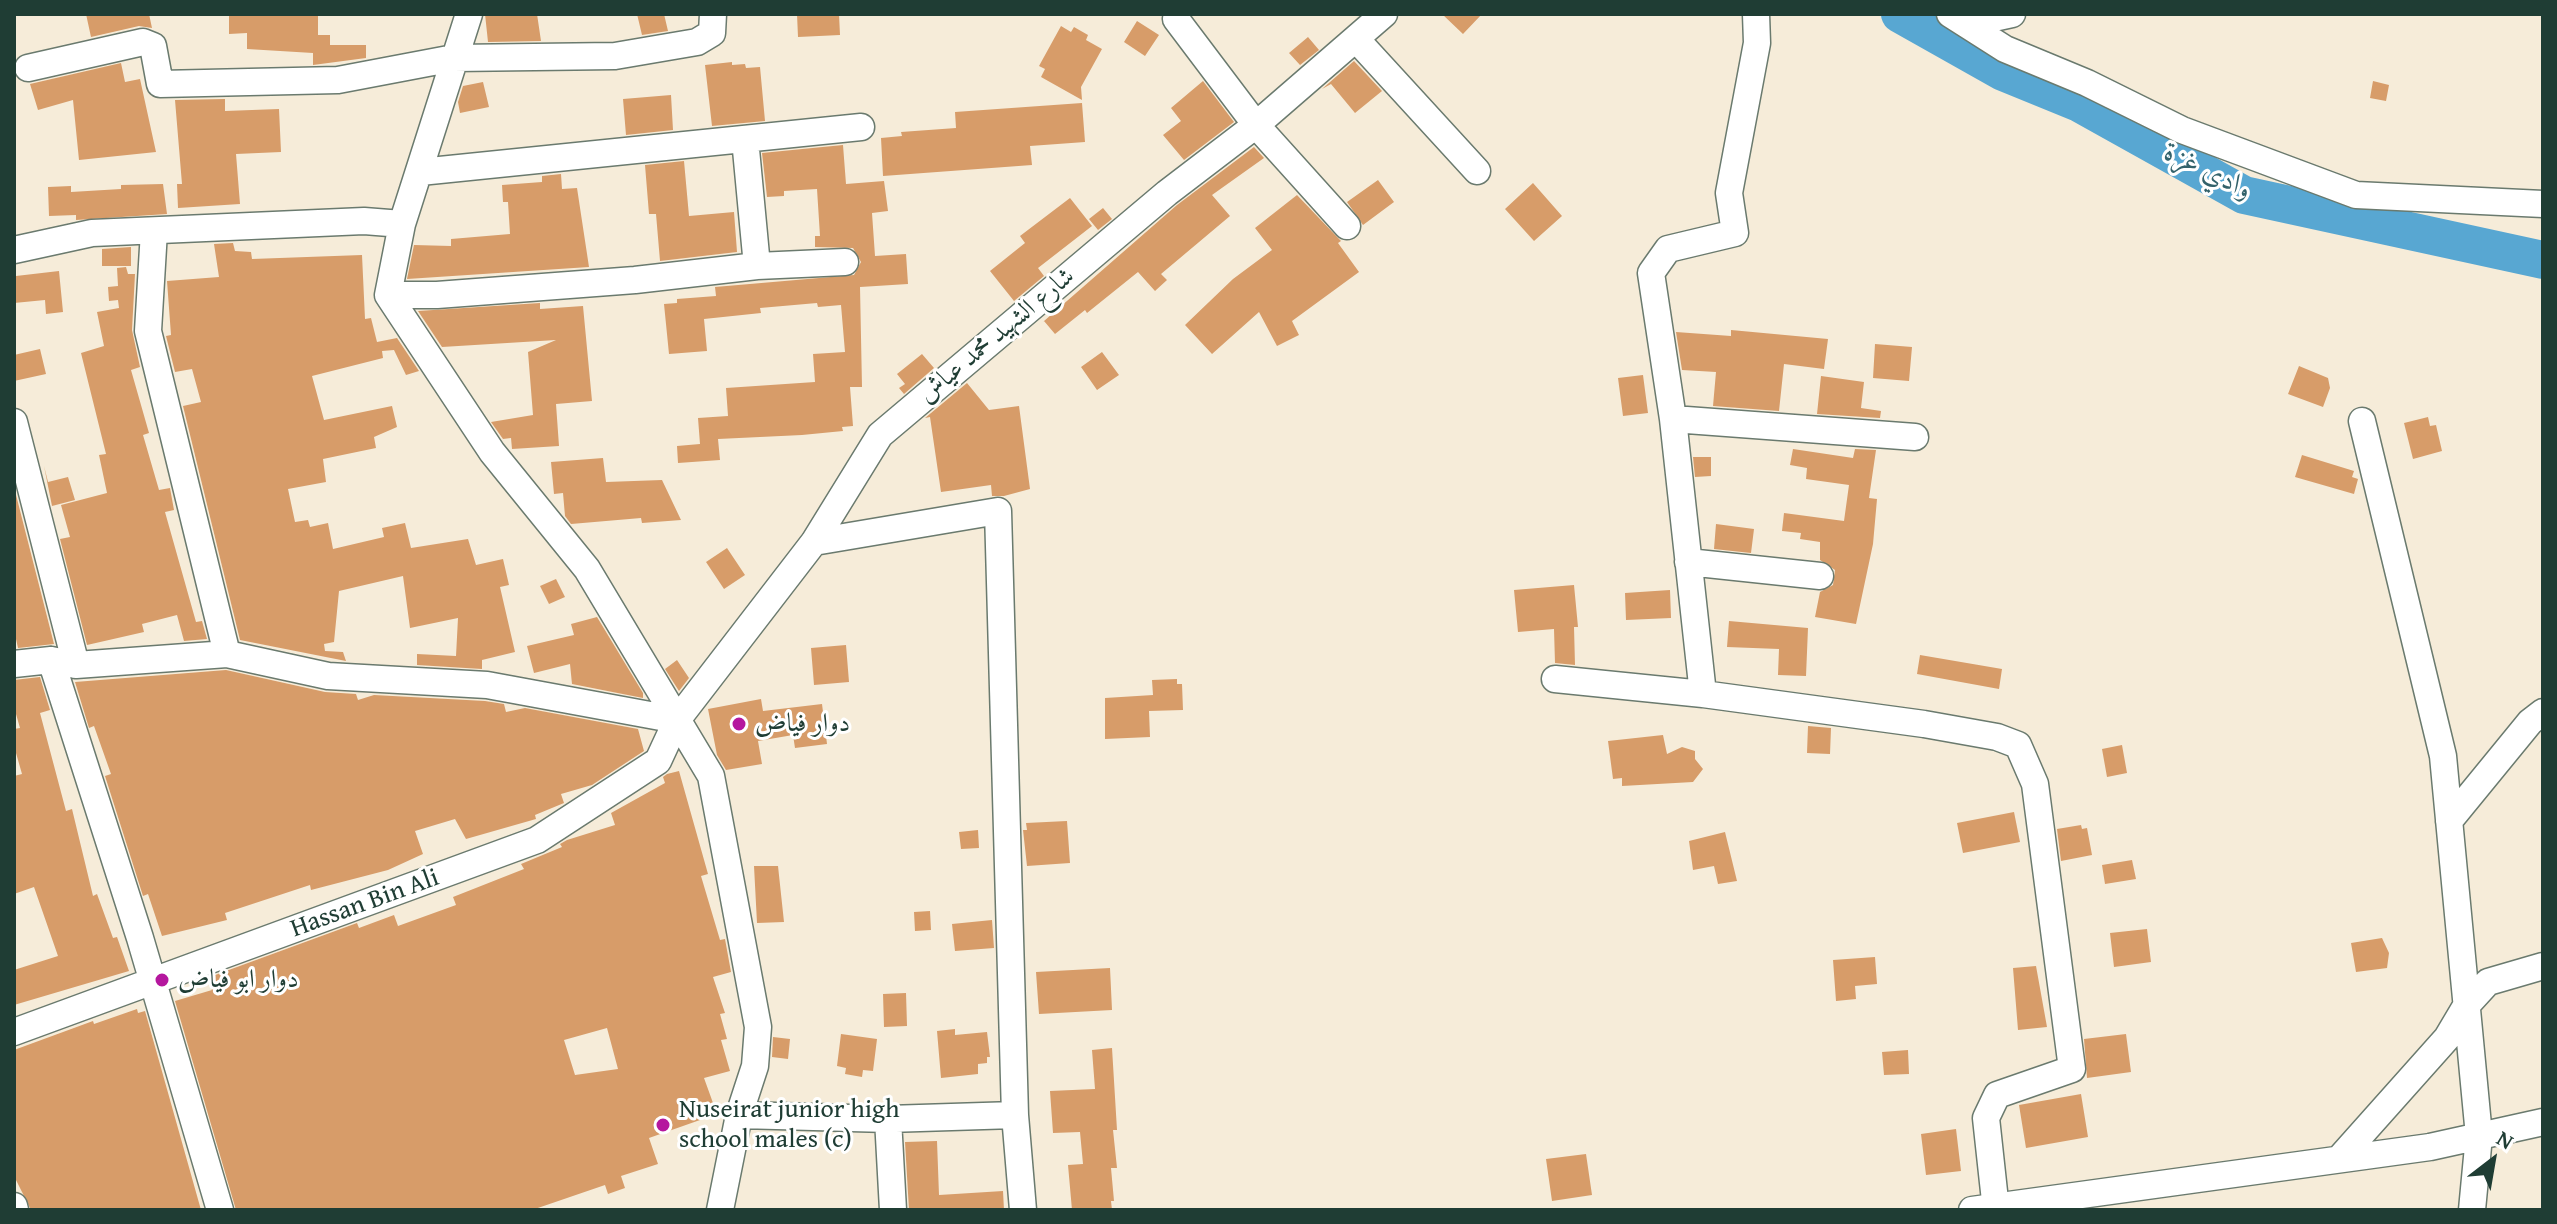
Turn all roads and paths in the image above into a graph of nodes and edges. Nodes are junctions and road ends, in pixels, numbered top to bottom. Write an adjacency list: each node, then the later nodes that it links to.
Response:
1 (469, 14): 9 (street)
2 (713, 14): 9 (street)
3 (1384, 14): 8 (street, شارع الشهيد محمد عياش)
4 (1756, 14): 24 (street)
5 (2012, 14): 7 (street)
6 (1176, 19): 11 (street)
7 (1958, 19): 16 (street)
8 (1356, 39): 11 (street, شارع الشهيد محمد عياش); 14 (street)
9 (454, 58): 10 (street); 15 (street)
10 (28, 68)
11 (1256, 125): 18 (street); 28 (street, شارع الشهيد محمد عياش)
12 (861, 127): 13 (street)
13 (745, 139): 15 (street); 22 (street)
14 (1477, 171)
15 (420, 172): 17 (street)
16 (2543, 204)
17 (402, 224): 19 (street); 23 (street)
18 (1347, 226)
19 (154, 231): 20 (street); 31 (street)
20 (14, 250)
21 (845, 262): 22 (street)
22 (757, 266): 23 (street)
23 (388, 295): 37 (street)
24 (1673, 419): 27 (street); 29 (street)
25 (2362, 421): 38 (street)
26 (14, 422): 32 (street)
27 (1915, 437)
28 (814, 542): 37 (street, شارع الشهيد محمد عياش); 44 (street)
29 (1688, 562): 30 (street); 35 (street)
30 (1820, 576)
31 (227, 654): 32 (street); 37 (street)
32 (64, 662): 33 (street); 40 (street)
33 (14, 664)
34 (1555, 679): 35 (street)
35 (1703, 694): 49 (street)
36 (2543, 712): 38 (street)
37 (677, 720): 40 (street, Hassan Bin Ali); 43 (street)
38 (2449, 821): 41 (street)
39 (2543, 966): 41 (street)
40 (151, 983): 42 (street, Hassan Bin Ali); 50 (street)
41 (2466, 1006): 47 (street); 48 (street)
42 (14, 1032)
43 (739, 1115): 45 (street); 51 (street)
44 (1015, 1115): 45 (street); 53 (street)
45 (888, 1119): 52 (street)
46 (2543, 1122): 47 (street)
47 (2479, 1136): 48 (street); 54 (street)
48 (2340, 1158): 49 (street)
49 (1988, 1208)
50 (220, 1210)
51 (720, 1210)
52 (893, 1210)
53 (1023, 1210)
54 (2472, 1210)

